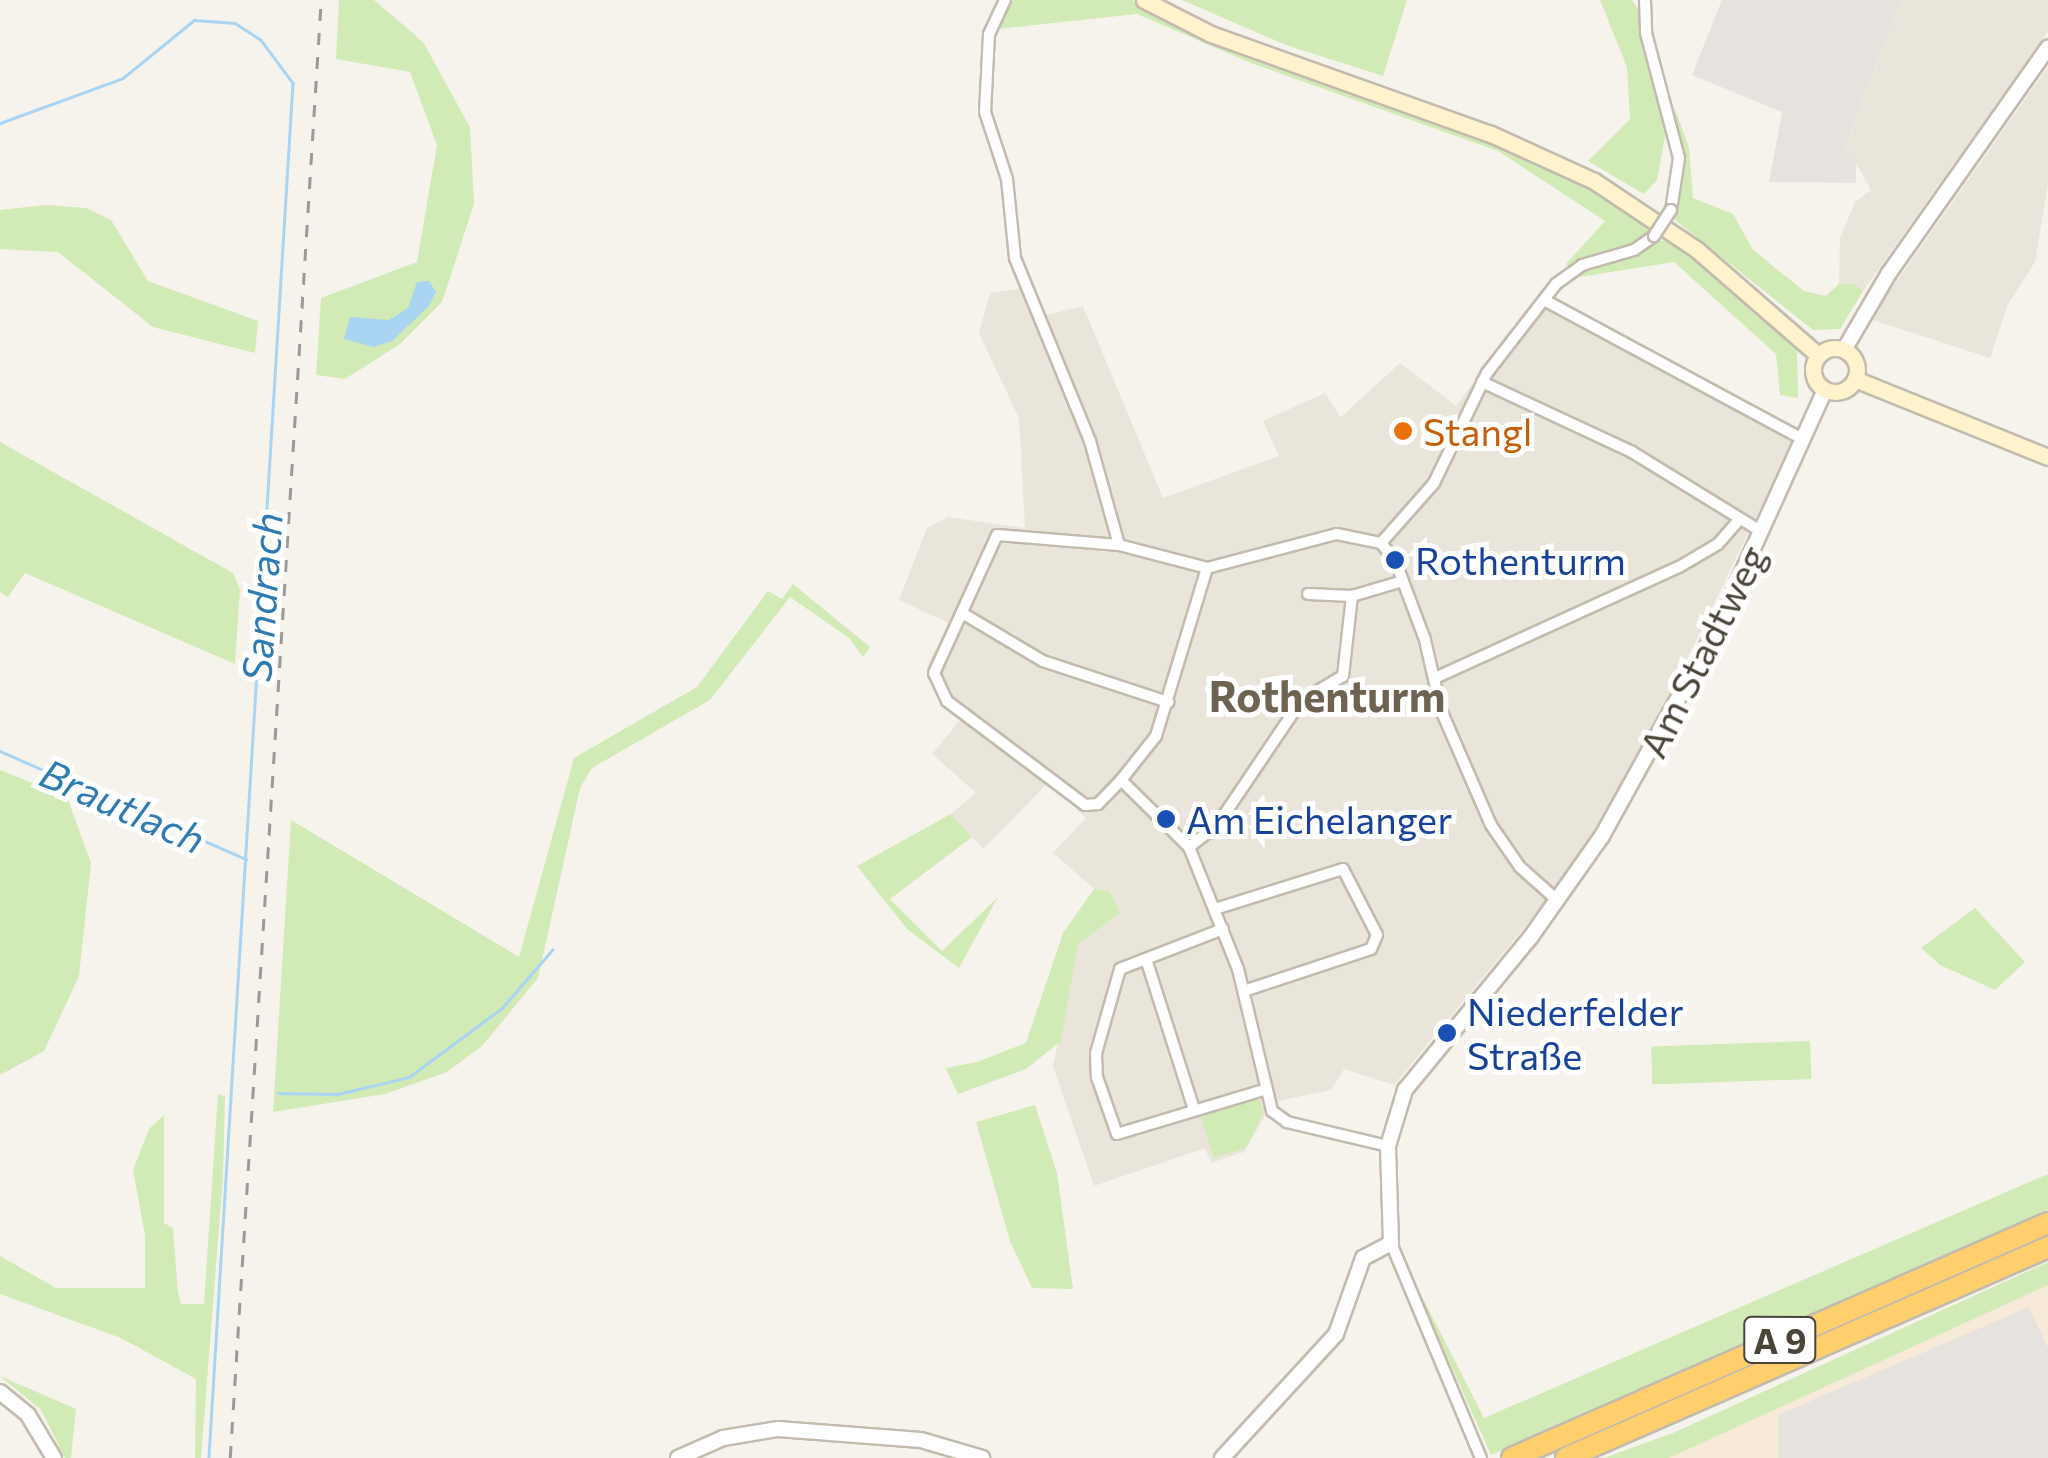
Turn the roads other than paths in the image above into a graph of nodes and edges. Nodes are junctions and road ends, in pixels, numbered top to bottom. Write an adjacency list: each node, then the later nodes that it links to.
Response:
1 (1004, 0): 16 (street)
2 (1144, 0): 7 (main road)
3 (1645, 0): 5 (street, bridge)
4 (2048, 48): 6 (street)
5 (1546, 300): 9 (street); 11 (street)
6 (1844, 350): 7 (main road); 8 (main road)
7 (1818, 355): 10 (main road)
8 (1855, 379): 10 (main road); 12 (main road)
9 (1482, 382): 13 (street); 15 (street)
10 (1825, 390): 11 (street, Am Stadtweg)
11 (1804, 440): 14 (street, Am Stadtweg)
12 (2048, 458)
13 (1739, 520): 14 (street); 22 (street)
14 (1762, 532): 26 (street, Am Stadtweg)
15 (1380, 543): 17 (street); 18 (street)
16 (1119, 544): 17 (street); 21 (street)
17 (1207, 568): 23 (street)
18 (1403, 581): 20 (street); 22 (street)
19 (1308, 594): 20 (street)
20 (1352, 596): 25 (street)
21 (962, 613): 23 (street); 24 (street)
22 (1434, 678): 26 (street)
23 (1168, 702): 24 (street)
24 (1122, 780): 25 (street)
25 (1189, 848): 27 (street)
26 (1558, 900): 33 (street)
27 (1215, 909): 28 (street); 30 (street)
28 (1223, 929): 29 (street); 30 (street)
29 (1146, 959): 32 (street); 32 (street)
30 (1244, 991): 31 (street)
31 (1264, 1090): 32 (street); 33 (street)
32 (1194, 1109)
33 (1388, 1146): 35 (street)
34 (2048, 1223): 43 (highway, A 9)
35 (1392, 1243): 41 (street); 42 (street)
36 (2048, 1247): 44 (highway, A 9)
37 (0, 1392): 38 (street)
38 (54, 1458)
39 (678, 1458): 40 (street)
40 (982, 1458)
41 (1222, 1458)
42 (1480, 1458)
43 (1512, 1458)
44 (1566, 1458)

